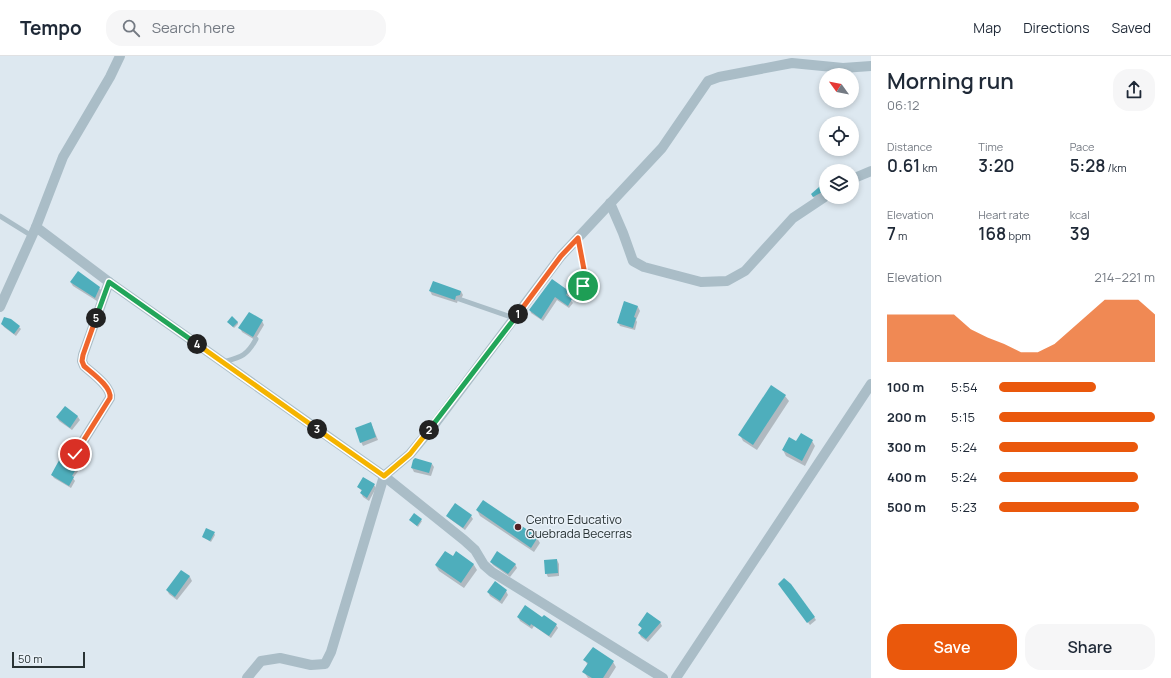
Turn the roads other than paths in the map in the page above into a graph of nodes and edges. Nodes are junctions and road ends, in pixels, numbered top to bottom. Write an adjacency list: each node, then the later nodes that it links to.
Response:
1 (120, 56): 8 (street)
2 (871, 66): 6 (street)
3 (871, 171): 4 (street)
4 (859, 176)
5 (819, 201): 6 (street)
6 (610, 203): 9 (street)
7 (0, 216): 8 (lane)
8 (34, 231): 10 (street); 13 (street)
9 (578, 238): 11 (lane); 14 (street)
10 (109, 282): 16 (street); 18 (street)
11 (575, 292)
12 (459, 299): 14 (lane)
13 (0, 307)
14 (514, 318): 19 (street)
15 (256, 339): 16 (lane)
16 (222, 362): 19 (street)
17 (871, 384): 22 (street)
18 (75, 454)
19 (384, 476): 20 (street); 21 (street)
20 (246, 678)
21 (663, 678)
22 (676, 678)

